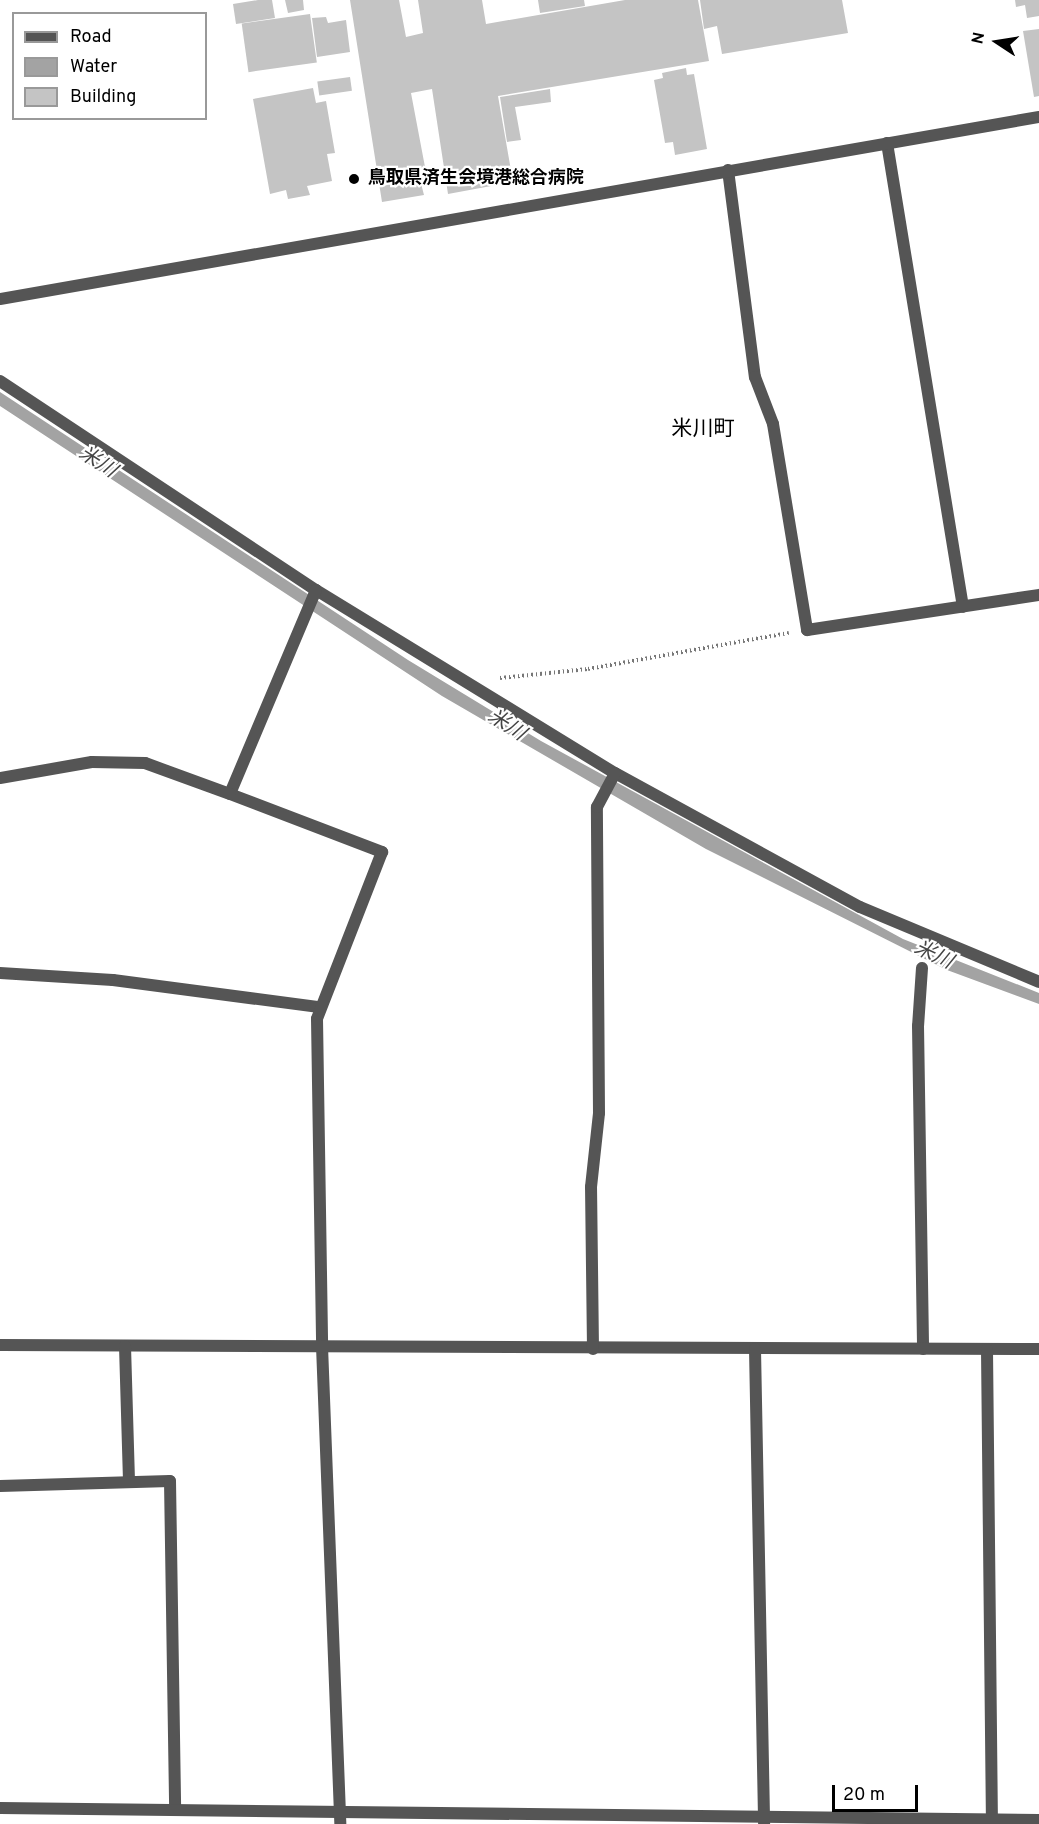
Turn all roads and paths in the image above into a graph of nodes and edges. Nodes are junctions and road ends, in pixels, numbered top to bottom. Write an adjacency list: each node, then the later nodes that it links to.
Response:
1 (1039, 117): 2 (street)
2 (887, 143): 3 (street); 8 (street)
3 (728, 170): 4 (street); 9 (street)
4 (0, 298)
5 (0, 381): 6 (street)
6 (316, 590): 10 (street); 13 (street)
7 (1039, 595): 8 (street)
8 (963, 607): 9 (street)
9 (807, 630): 10 (path)
10 (480, 691): 11 (street)
11 (615, 773): 16 (street); 21 (street)
12 (0, 778): 13 (street)
13 (230, 794): 17 (street)
14 (921, 968): 23 (street)
15 (0, 973): 17 (street)
16 (1039, 982)
17 (320, 1007): 20 (street)
18 (0, 1345): 19 (street)
19 (125, 1346): 20 (street); 26 (street)
20 (322, 1346): 21 (street); 30 (street)
21 (593, 1349): 22 (street)
22 (755, 1349): 23 (street); 31 (street)
23 (923, 1349): 25 (street)
24 (1039, 1349): 25 (street)
25 (987, 1350): 32 (street)
26 (129, 1480): 27 (street); 29 (street)
27 (0, 1486)
28 (0, 1808): 29 (street)
29 (175, 1808): 30 (street)
30 (339, 1818): 31 (street)
31 (764, 1820): 32 (street)
32 (992, 1820): 33 (street)
33 (1039, 1820)

